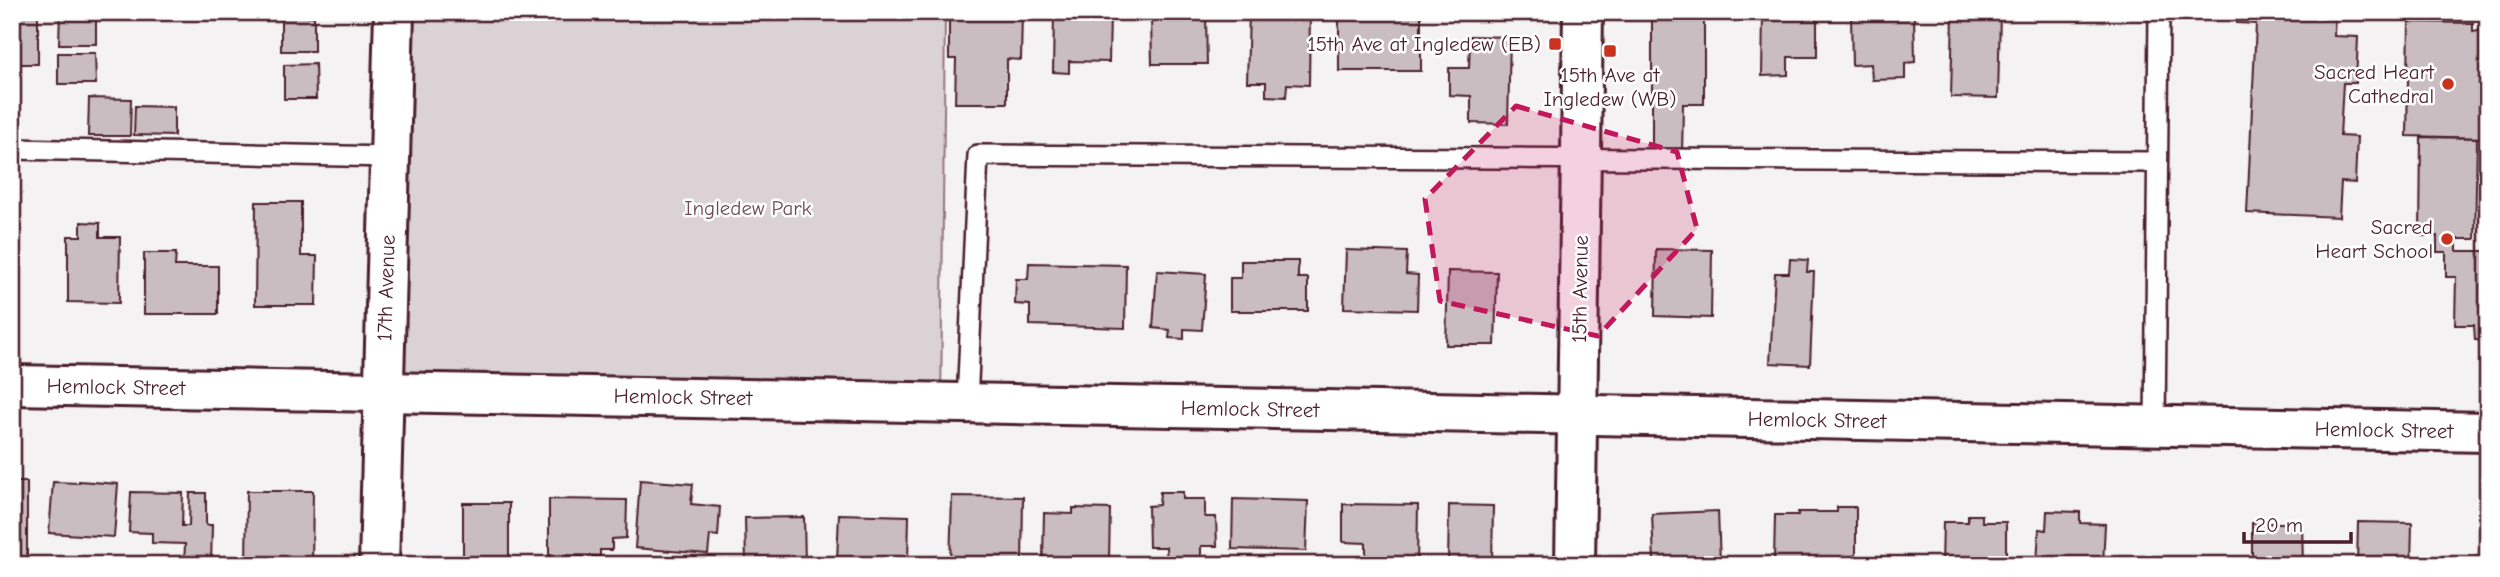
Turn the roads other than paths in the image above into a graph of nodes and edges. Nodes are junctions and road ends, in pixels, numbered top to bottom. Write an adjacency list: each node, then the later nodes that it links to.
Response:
1 (394, 12): 5 (street, 17th Avenue)
2 (1583, 12): 6 (street, 15th Avenue)
3 (2158, 12): 7 (lane)
4 (12, 149): 5 (lane)
5 (391, 157): 9 (street, 17th Avenue)
6 (1582, 159): 7 (lane); 10 (lane); 11 (street, 15th Avenue)
7 (2156, 162): 12 (lane)
8 (12, 385): 9 (street, Hemlock Street)
9 (383, 391): 10 (street, Hemlock Street); 14 (street, 17th Avenue)
10 (967, 404): 11 (street, Hemlock Street)
11 (1578, 415): 12 (street, Hemlock Street); 15 (street, 15th Avenue)
12 (2155, 427): 13 (street, Hemlock Street)
13 (2488, 432)
14 (379, 565)
15 (1575, 565)

